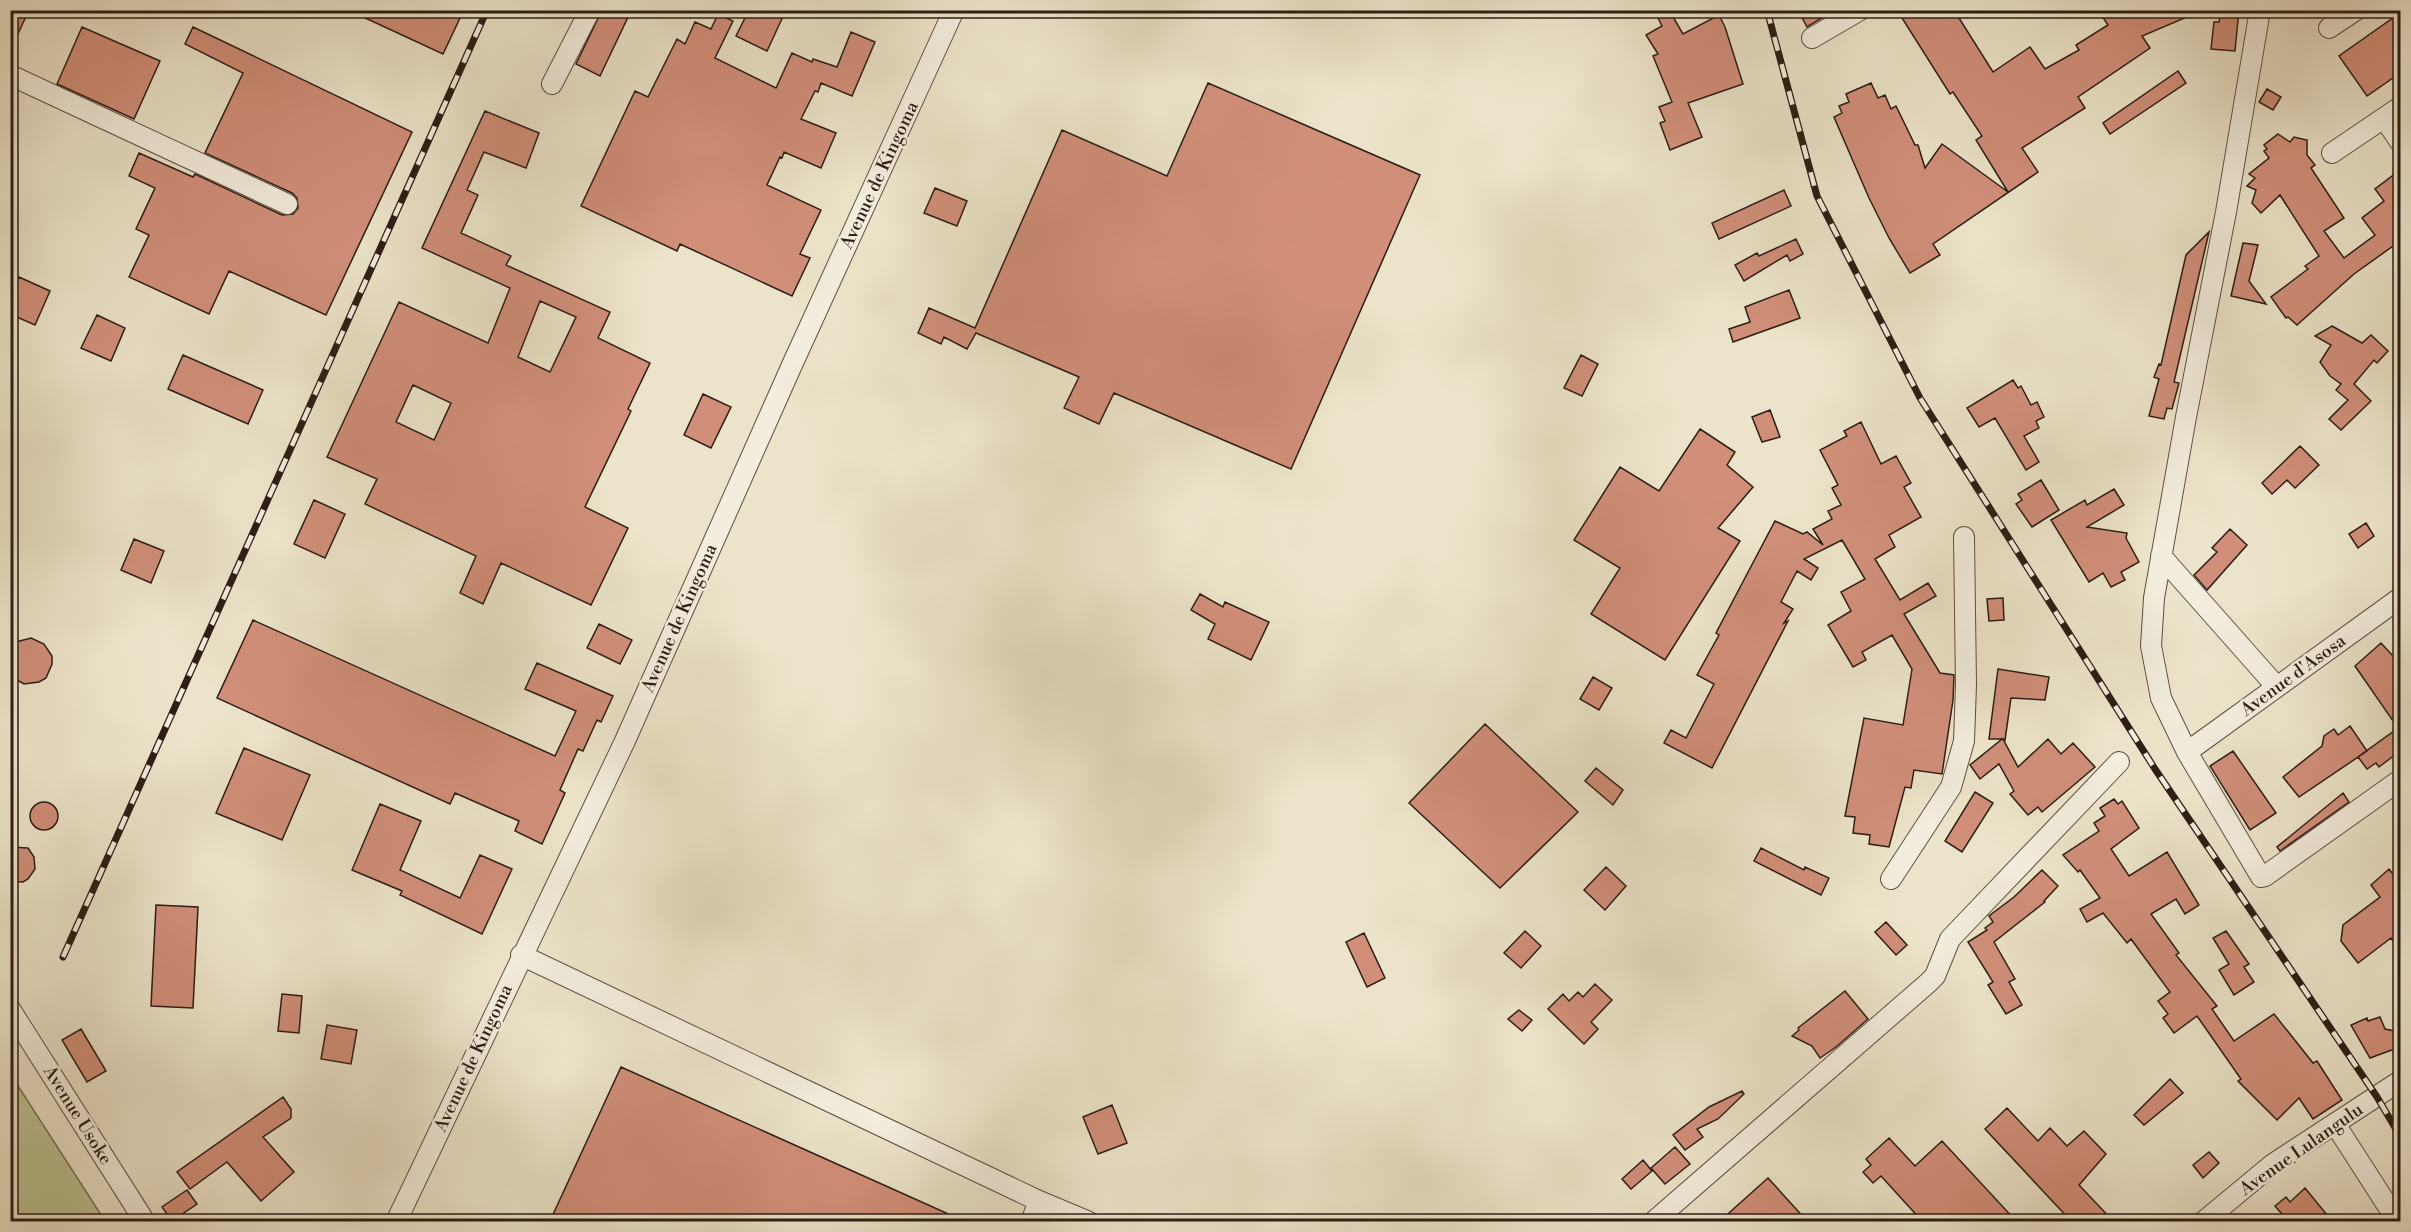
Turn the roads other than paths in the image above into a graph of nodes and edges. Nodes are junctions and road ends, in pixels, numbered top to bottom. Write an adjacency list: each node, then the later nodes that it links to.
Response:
1 (590, 10): 9 (street)
2 (954, 10): 23 (street, Avenue de Kingoma)
3 (1860, 10): 7 (street)
4 (2260, 10): 16 (street)
5 (2355, 10): 6 (street)
6 (2329, 28)
7 (1812, 38)
8 (10, 75): 14 (street)
9 (552, 84)
10 (2400, 106): 11 (street)
11 (2384, 118): 12 (street); 13 (street)
12 (2400, 142)
13 (2332, 153)
14 (287, 204)
15 (1964, 537): 22 (street)
16 (2161, 556): 18 (street); 19 (street)
17 (2400, 598): 18 (street, Avenue d'Asosa)
18 (2276, 686): 19 (street, Avenue d'Asosa)
19 (2187, 752): 21 (street)
20 (2119, 762): 32 (street)
21 (2400, 780)
22 (1891, 879)
23 (521, 956): 27 (street); 29 (street, Avenue de Kingoma)
24 (10, 1009): 28 (street, Avenue Usoke)
25 (2400, 1081): 26 (street, Avenue Lulangulu)
26 (2335, 1124): 33 (street, Avenue Lulangulu); 34 (street)
27 (1040, 1201): 30 (street); 31 (street)
28 (145, 1221)
29 (396, 1221)
30 (1031, 1221)
31 (1089, 1221)
32 (1653, 1221)
33 (2203, 1221)
34 (2398, 1221)

